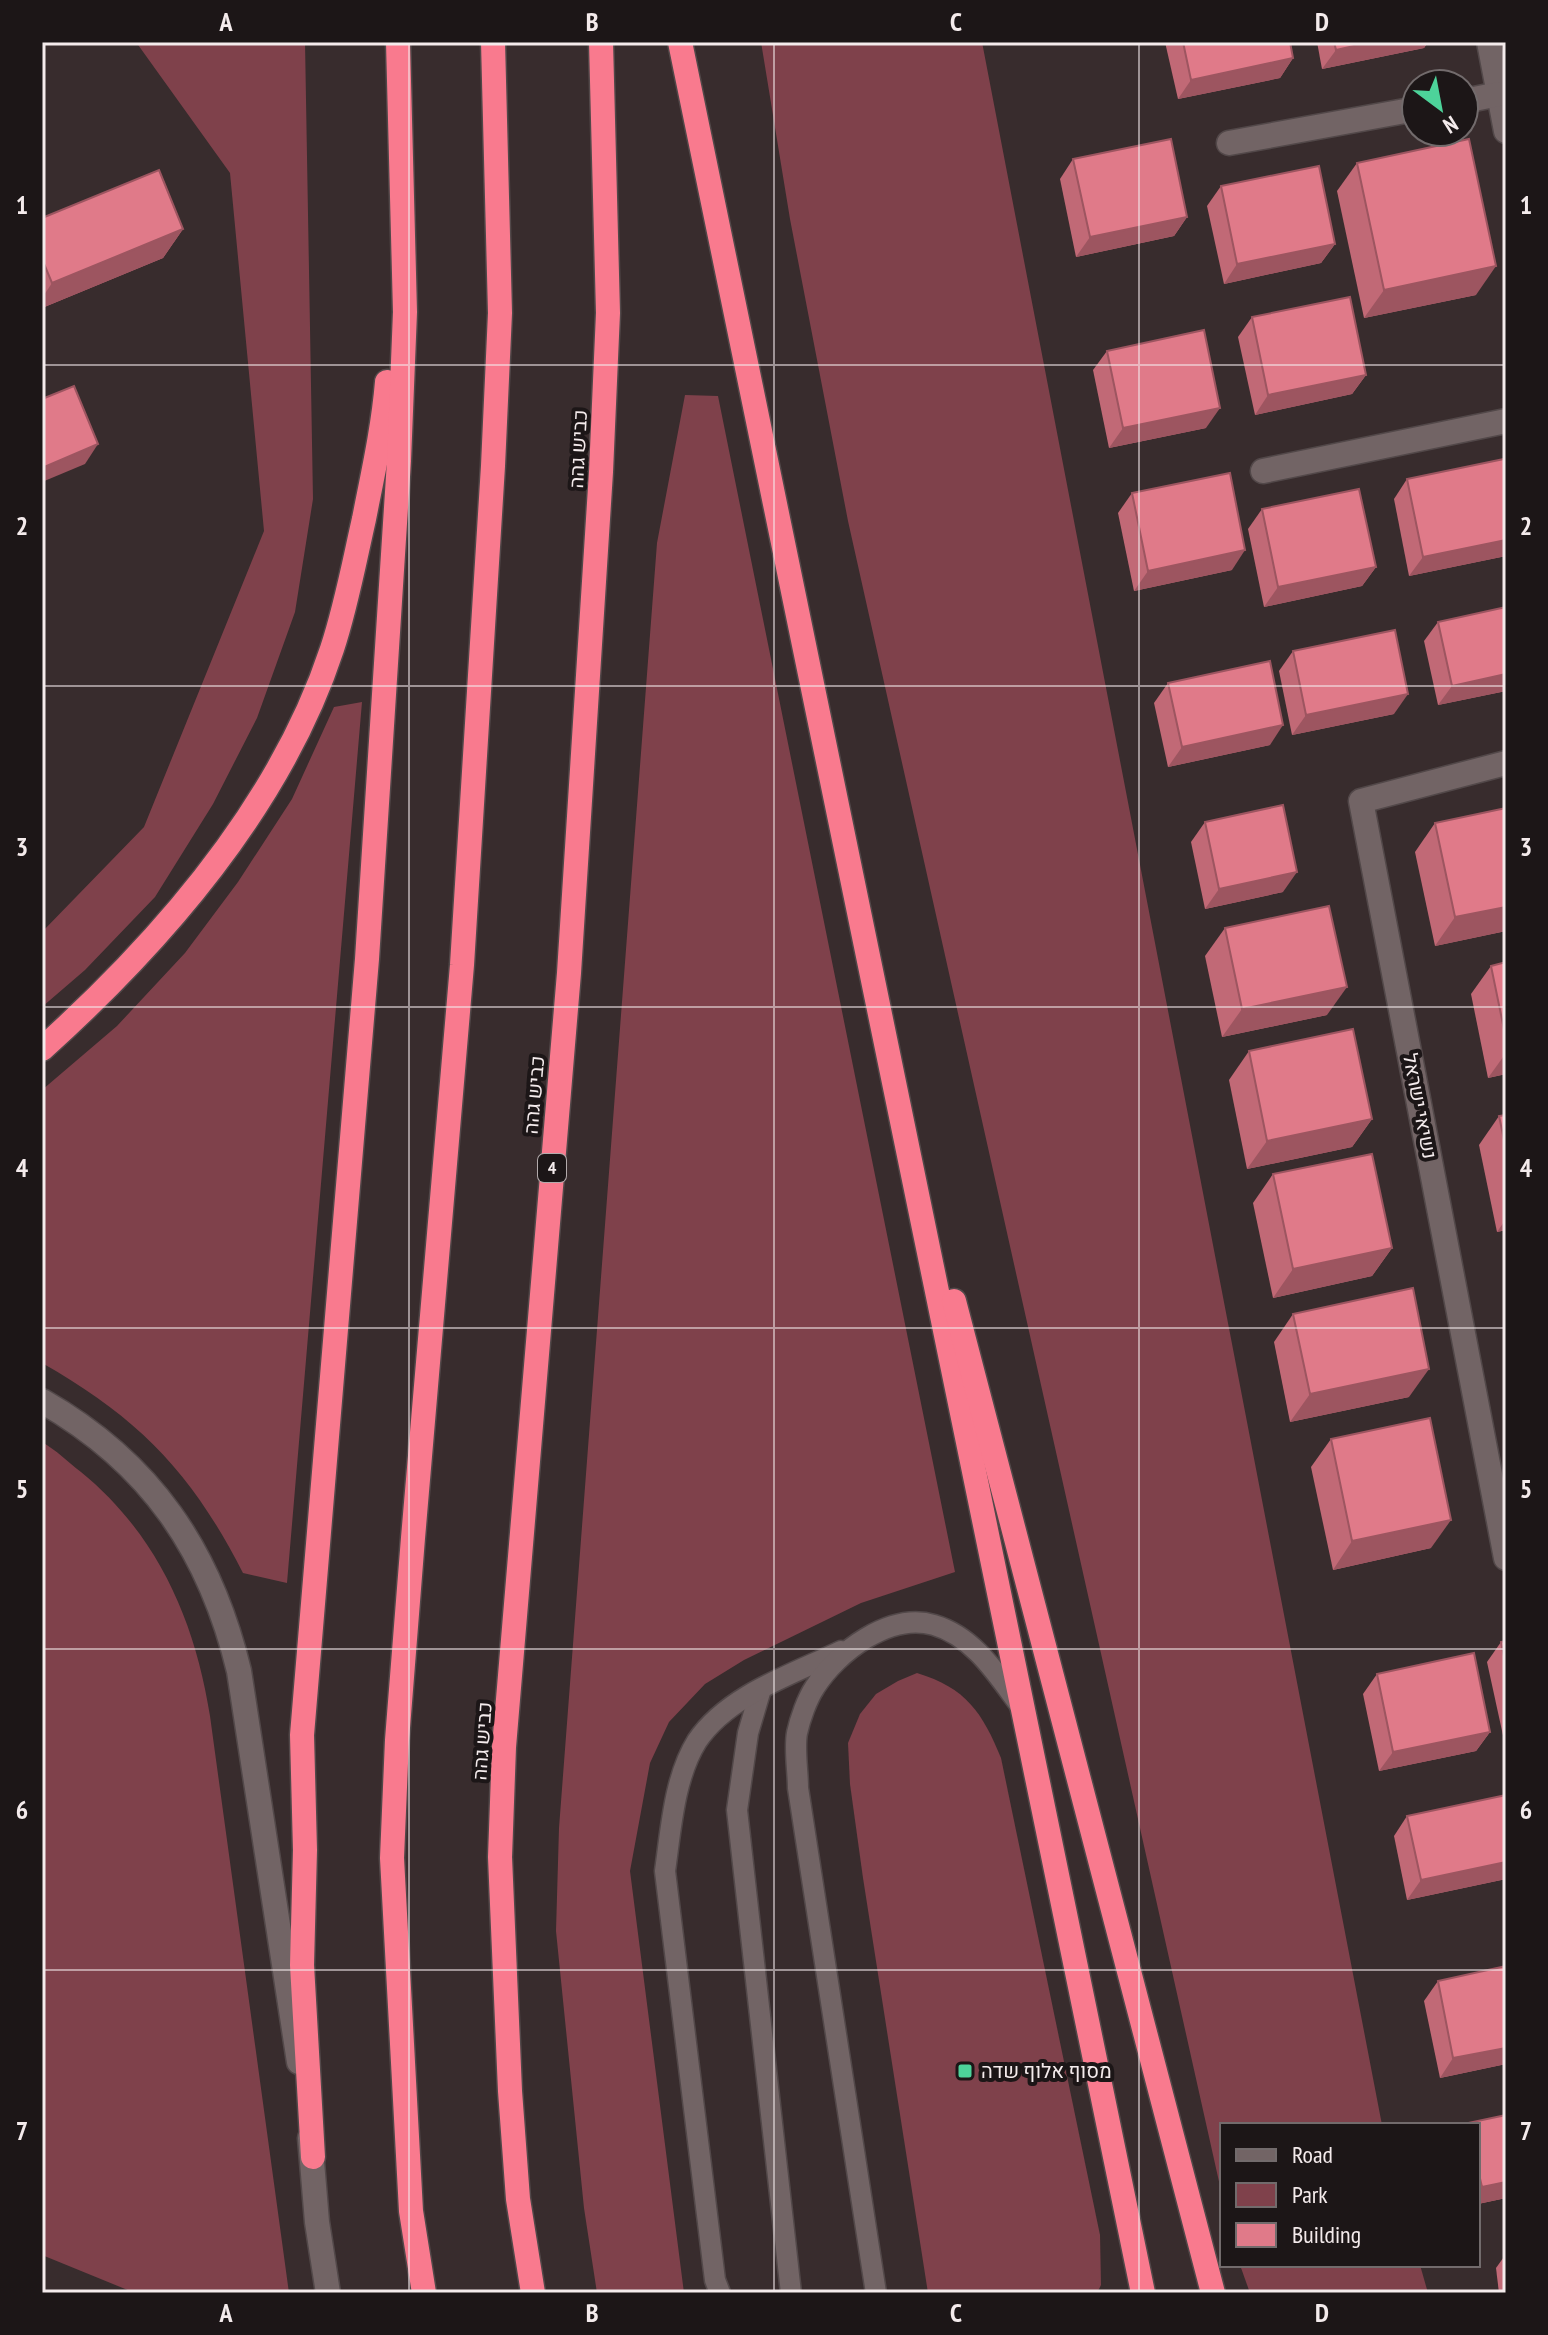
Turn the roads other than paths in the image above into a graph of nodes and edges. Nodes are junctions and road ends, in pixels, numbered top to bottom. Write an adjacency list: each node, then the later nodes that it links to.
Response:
1 (398, 42): 11 (highway)
2 (493, 42): 25 (highway)
3 (601, 42): 26 (highway, כביש גהה / 4)
4 (680, 42): 15 (highway)
5 (1489, 42): 6 (street)
6 (1499, 94): 7 (street); 9 (street)
7 (1480, 98)
8 (1400, 112): 10 (street)
9 (1506, 131)
10 (1229, 143)
11 (403, 172): 16 (highway); 22 (highway)
12 (1506, 421): 13 (street)
13 (1263, 471)
14 (1506, 763): 18 (street, נשיאי ישראל)
15 (883, 1030): 21 (highway); 30 (highway)
16 (42, 1049)
17 (42, 1401): 22 (street)
18 (1506, 1558)
19 (875, 1634): 20 (lane); 21 (lane); 29 (lane)
20 (761, 1689): 27 (lane); 28 (lane)
21 (1022, 1708): 23 (highway)
22 (313, 2157): 24 (street)
23 (1142, 2291)
24 (328, 2293)
25 (424, 2293)
26 (533, 2293)
27 (720, 2293)
28 (791, 2293)
29 (876, 2293)
30 (1213, 2293)

